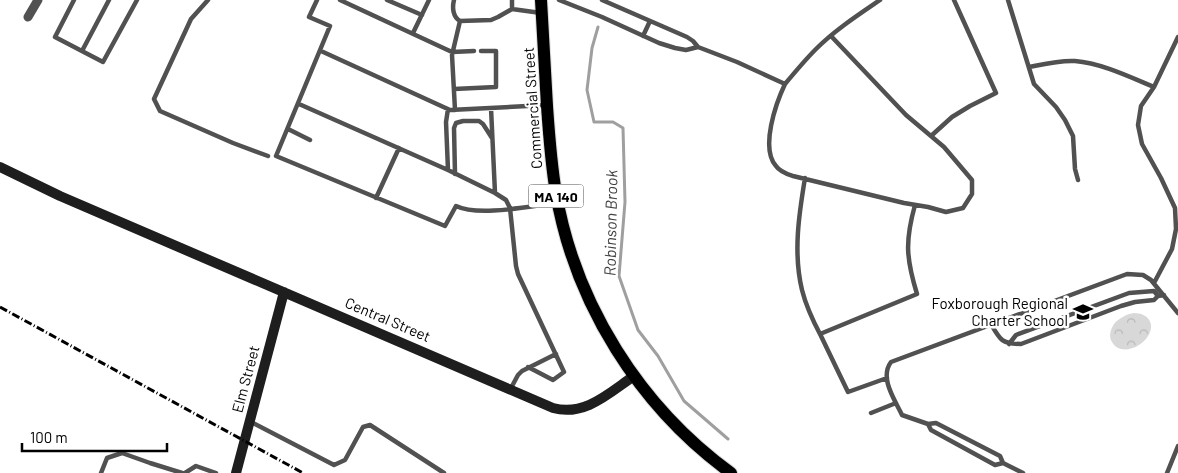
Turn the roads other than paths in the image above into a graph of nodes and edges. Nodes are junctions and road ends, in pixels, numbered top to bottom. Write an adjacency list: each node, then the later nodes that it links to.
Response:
1 (38, 0): 20 (street)
2 (74, 0): 28 (lane)
3 (109, 0): 28 (lane)
4 (137, 0): 28 (lane)
5 (208, 0): 47 (lane)
6 (317, 0): 29 (lane)
7 (340, 0): 23 (lane)
8 (387, 0): 19 (lane)
9 (429, 0): 19 (lane)
10 (454, 0): 21 (lane)
11 (512, 0): 18 (lane)
12 (558, 0): 24 (lane)
13 (602, 0): 22 (lane)
14 (880, 0): 25 (lane)
15 (954, 0): 43 (lane)
16 (1008, 0): 33 (lane)
17 (541, 6): 18 (lane); 38 (main road, Commercial Street / MA 140)
18 (512, 9): 21 (lane)
19 (422, 15): 23 (lane)
20 (28, 17)
21 (460, 21): 32 (lane)
22 (650, 21): 24 (lane); 27 (lane)
23 (413, 33): 32 (lane)
24 (643, 36): 27 (lane)
25 (831, 36): 34 (lane); 43 (lane)
26 (1178, 37): 35 (lane)
27 (698, 47): 34 (lane)
28 (82, 51)
29 (321, 51): 37 (lane); 40 (lane)
30 (474, 51): 32 (lane)
31 (482, 51): 36 (lane)
32 (452, 52): 36 (lane)
33 (1029, 67): 35 (lane); 52 (lane)
34 (785, 84): 51 (lane)
35 (1154, 87): 58 (lane)
36 (454, 89): 41 (lane)
37 (299, 104): 42 (lane); 46 (lane)
38 (547, 104): 39 (lane); 55 (main road, Commercial Street / MA 140)
39 (491, 108): 41 (lane); 44 (lane)
40 (448, 109): 41 (lane); 49 (lane)
41 (456, 110)
42 (288, 130): 45 (lane); 54 (lane)
43 (931, 136): 56 (lane)
44 (492, 138): 50 (lane); 53 (lane)
45 (310, 140)
46 (399, 148): 49 (lane); 54 (lane)
47 (268, 156)
48 (0, 167): 59 (main road, Central Street)
49 (448, 170): 50 (lane)
50 (455, 174): 53 (lane)
51 (804, 178): 56 (lane); 64 (lane)
52 (1078, 180)
53 (495, 193): 57 (lane)
54 (376, 198): 57 (lane)
55 (558, 203): 57 (lane); 68 (main road, Commercial Street / MA 140)
56 (915, 205): 64 (lane)
57 (510, 208): 66 (lane)
58 (1154, 283): 60 (lane); 63 (lane)
59 (284, 292): 70 (main road, Central Street); 73 (main road, Elm Street)
60 (1164, 295): 61 (lane); 62 (lane)
61 (1158, 296): 65 (lane); 65 (lane)
62 (1178, 313)
63 (991, 324): 65 (lane); 69 (lane)
64 (820, 334): 69 (lane)
65 (1009, 344)
66 (556, 354): 67 (lane); 67 (lane)
67 (528, 367): 70 (lane)
68 (634, 376): 70 (main road, Central Street); 82 (main road, MA 140)
69 (887, 378): 71 (lane)
70 (510, 390)
71 (896, 402): 72 (lane); 74 (lane)
72 (871, 413)
73 (249, 422): 80 (main road, Elm Street); 81 (lane)
74 (928, 424): 76 (lane); 76 (lane)
75 (1178, 446): 84 (lane)
76 (1003, 463): 83 (lane)
77 (101, 473): 78 (lane)
78 (183, 473): 79 (lane)
79 (216, 473)
80 (236, 473)
81 (444, 473)
82 (732, 473)
83 (1023, 473)
84 (1168, 473)

